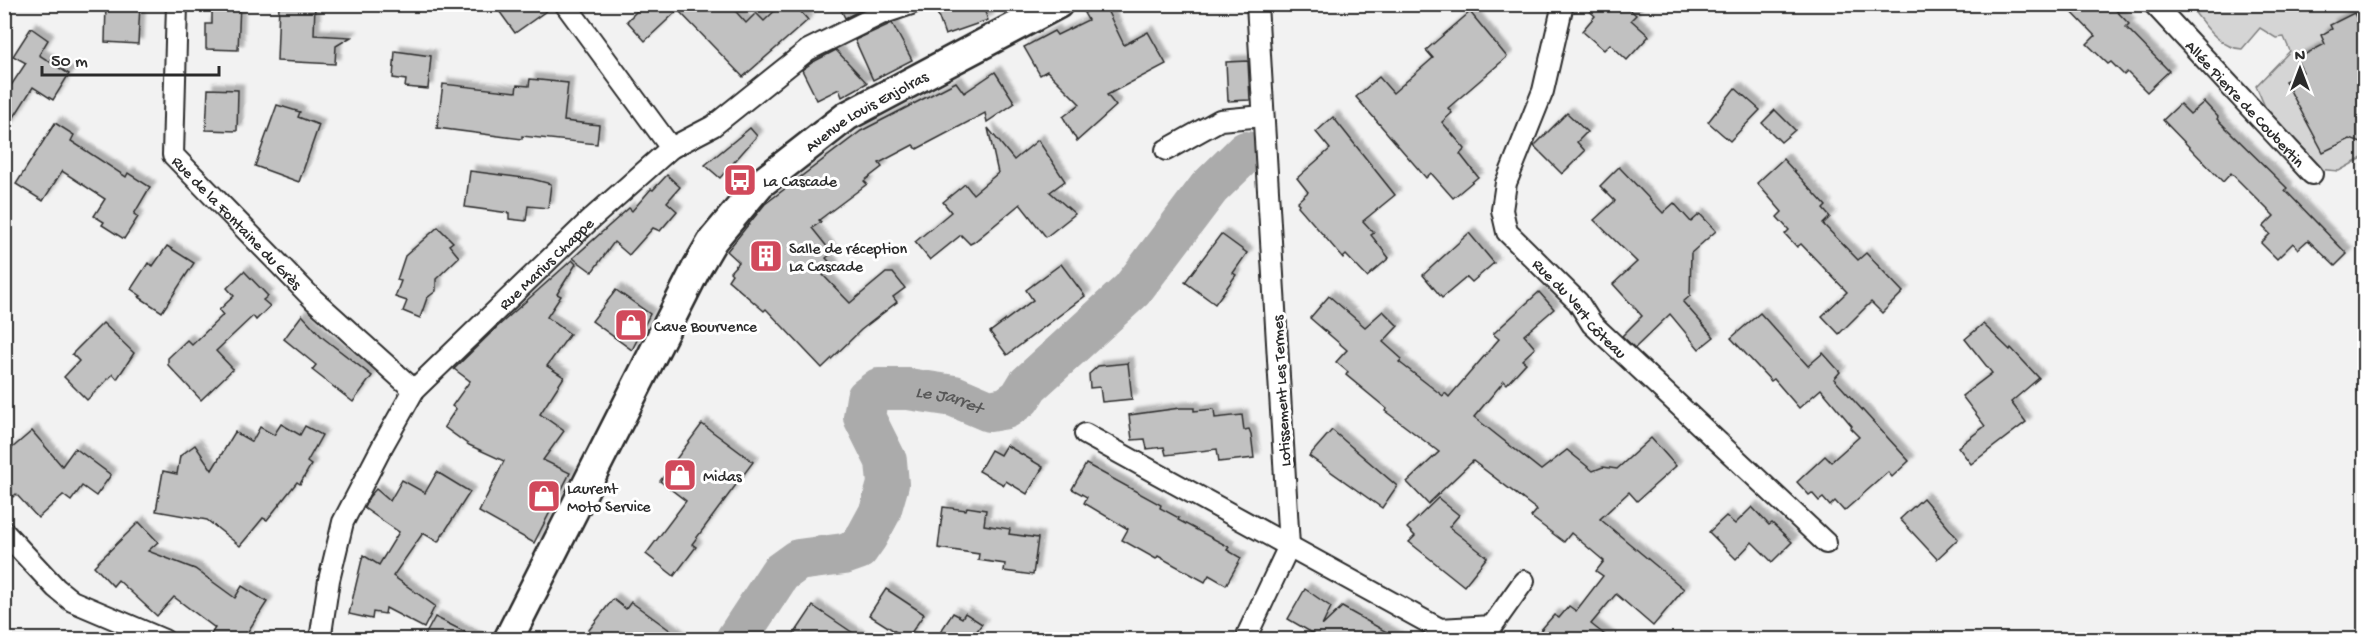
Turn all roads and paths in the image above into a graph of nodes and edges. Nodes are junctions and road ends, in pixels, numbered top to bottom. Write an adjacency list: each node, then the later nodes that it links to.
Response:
1 (177, 4): 12 (street, Rue de la Fontaine du Grès)
2 (565, 4): 9 (street)
3 (911, 4): 9 (street, Rue Marius Chappe)
4 (1058, 4): 21 (main road, Avenue Louis Enjolras)
5 (1257, 4): 8 (street, Lotissement Les Termes)
6 (1563, 4): 15 (street, Rue du Vert Côteau)
7 (2154, 4): 11 (street, Allée Pierre de Coubertin)
8 (1263, 116): 10 (street); 16 (street, Lotissement Les Termes)
9 (671, 148): 12 (street, Rue Marius Chappe)
10 (1166, 150)
11 (2312, 174)
12 (414, 390): 20 (street, Rue Marius Chappe)
13 (1085, 434): 16 (street)
14 (4, 532): 19 (street)
15 (1826, 543)
16 (1289, 546): 17 (street); 18 (street, Lotissement Les Termes)
17 (1524, 581)
18 (1248, 633)
19 (164, 639)
20 (320, 639)
21 (508, 639)

